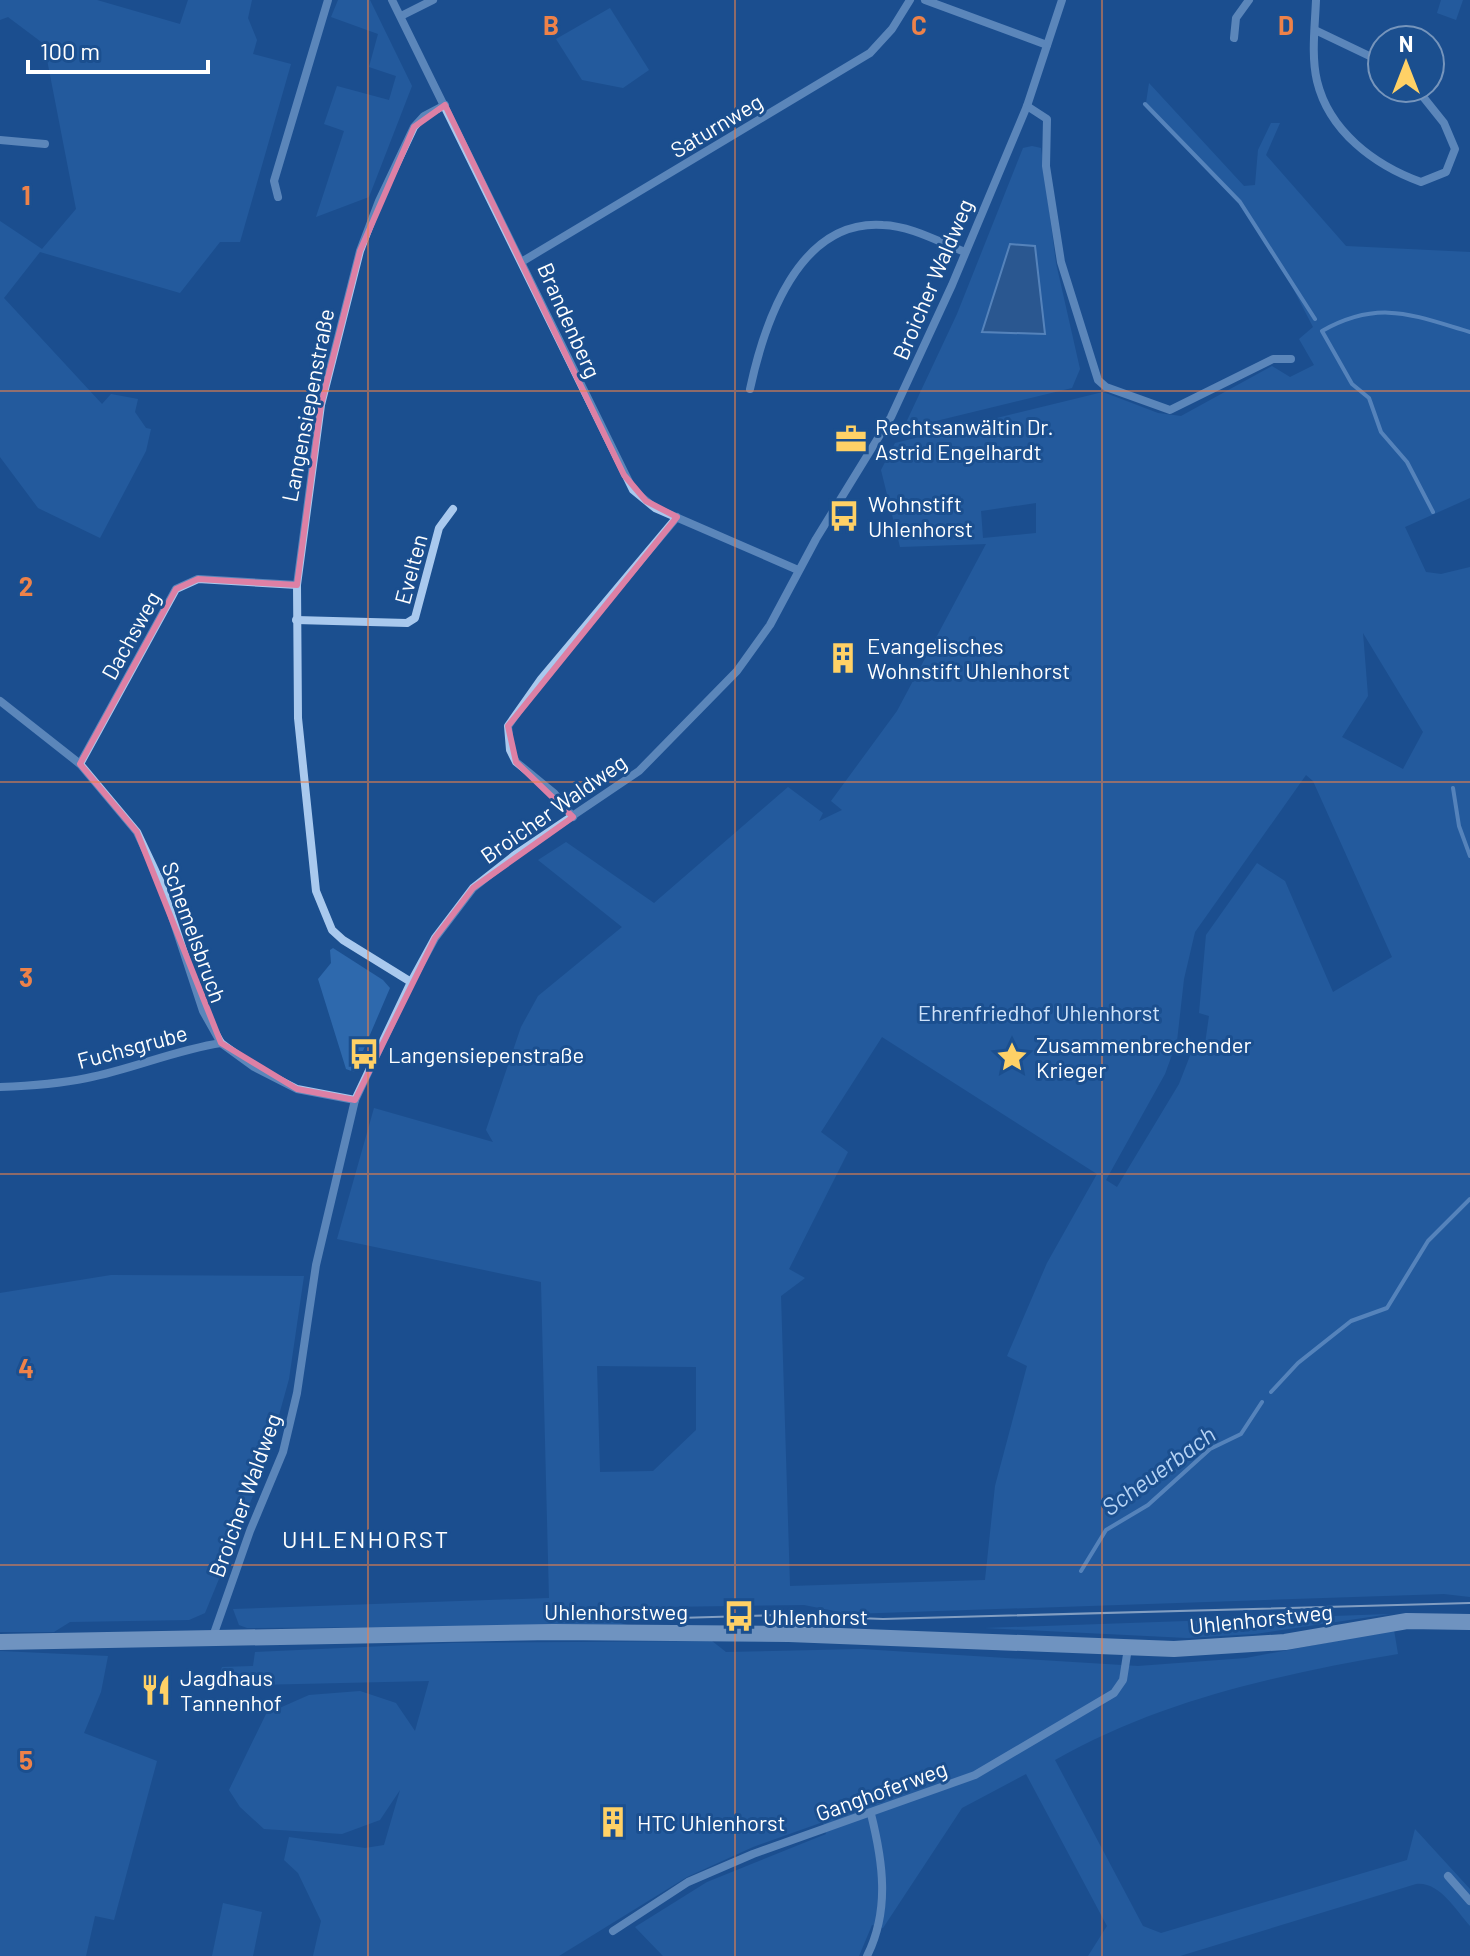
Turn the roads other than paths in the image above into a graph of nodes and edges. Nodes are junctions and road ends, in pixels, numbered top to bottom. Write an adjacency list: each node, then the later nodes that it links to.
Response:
1 (328, 0): 19 (street)
2 (392, 0): 9 (street, Brandenberg)
3 (433, 0): 9 (street)
4 (910, 0): 21 (street, Saturnweg)
5 (925, 0): 12 (street)
6 (1062, 0): 12 (street, Broicher Waldweg)
7 (1249, 0): 11 (street)
8 (1316, 0): 10 (street)
9 (401, 16): 15 (street, Brandenberg)
10 (1315, 30): 13 (street); 14 (street)
11 (1234, 38)
12 (1047, 45): 16 (street, Broicher Waldweg)
13 (1366, 54)
14 (1429, 104)
15 (445, 105): 21 (street, Brandenberg); 27 (street, Langensiepenstraße)
16 (1027, 106): 20 (street, Broicher Waldweg); 22 (street)
17 (0, 140): 18 (street)
18 (45, 144)
19 (278, 197)
20 (965, 252): 23 (street); 26 (street, Broicher Waldweg)
21 (523, 261): 25 (street, Brandenberg)
22 (1291, 359)
23 (750, 389)
24 (453, 509): 28 (street, Evelten)
25 (677, 517): 26 (street, Brandenberg); 31 (street)
26 (798, 570): 31 (street, Broicher Waldweg)
27 (297, 585): 28 (street, Langensiepenstraße); 30 (street, Dachsweg)
28 (296, 620): 32 (street, Langensiepenstraße)
29 (0, 701): 30 (street, Schemelsbruch)
30 (80, 764): 33 (street, Schemelsbruch)
31 (573, 817): 32 (street, Broicher Waldweg)
32 (411, 982): 35 (street, Broicher Waldweg)
33 (221, 1043): 34 (street, Fuchsgrube); 35 (street, Fuchsgrube)
34 (0, 1087)
35 (355, 1100): 37 (street, Broicher Waldweg)
36 (1470, 1622): 39 (main road, Uhlenhorstweg)
37 (211, 1641): 38 (main road, Uhlenhorstweg); 39 (main road, Uhlenhorstweg)
38 (0, 1642)
39 (1128, 1648): 40 (street, Ganghoferweg)
40 (871, 1814): 43 (street, Ganghoferweg); 44 (street)
41 (1448, 1876): 42 (street)
42 (1470, 1901)
43 (613, 1931)
44 (867, 1956)

